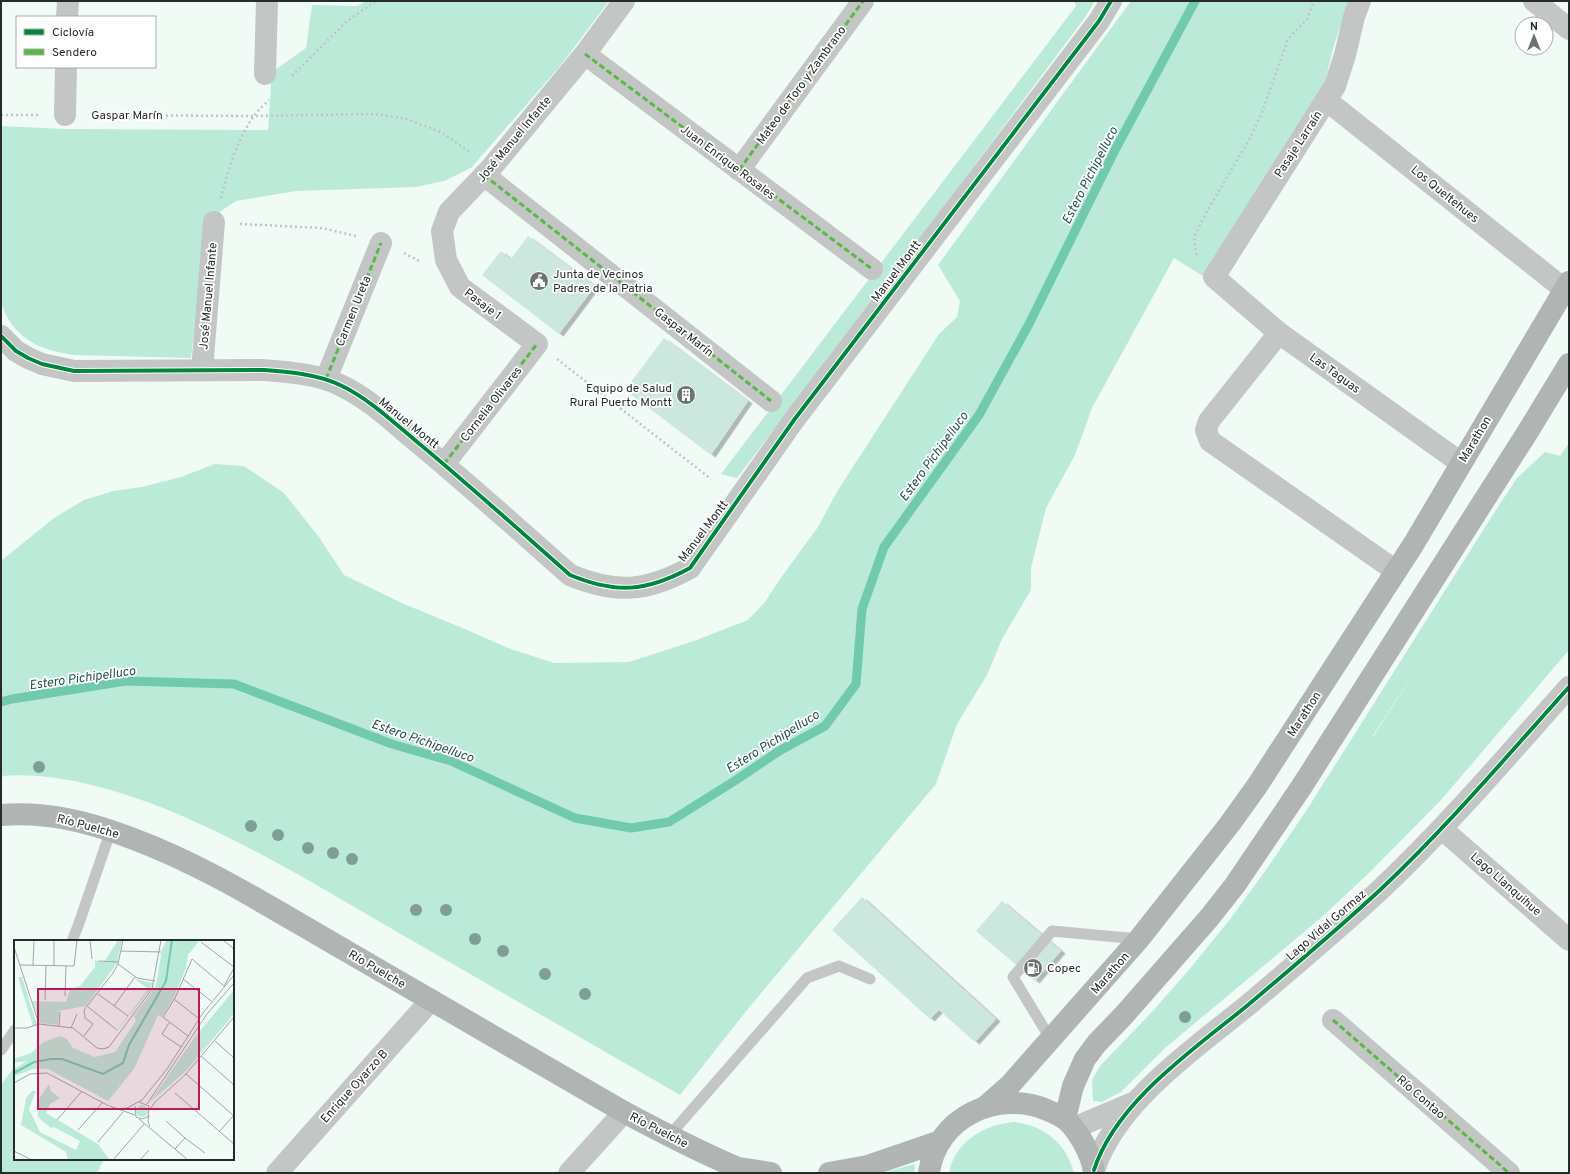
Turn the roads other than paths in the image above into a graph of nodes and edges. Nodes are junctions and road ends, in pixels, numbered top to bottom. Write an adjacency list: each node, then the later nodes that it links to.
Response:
1 (68, 1): 8 (street)
2 (268, 1): 12 (street)
3 (624, 1): 10 (street, José Manuel Infante)
4 (863, 1): 15 (street, Mateo de Toro y Zambrano)
5 (1111, 1): 31 (street, Manuel Montt)
6 (1360, 1): 13 (street, Pasaje Larraín)
7 (1534, 1): 9 (street)
8 (67, 16)
9 (1569, 29)
10 (585, 54): 15 (street, Juan Enrique Rosales); 16 (street, José Manuel Infante)
11 (66, 68): 14 (street)
12 (265, 74)
13 (1326, 100): 20 (street, Pasaje Larraín); 21 (street, Los Queltehues)
14 (65, 115)
15 (739, 170): 19 (street, Juan Enrique Rosales)
16 (488, 172): 22 (street, José Manuel Infante); 29 (street, Gaspar Marín)
17 (214, 222): 27 (street, José Manuel Infante)
18 (381, 243): 28 (street, Carmen Ureta)
19 (872, 269)
20 (1214, 277): 23 (street, Las Taguas)
21 (1566, 285): 30 (main road, Marathon)
22 (460, 287): 25 (street, Pasaje 1)
23 (1279, 333): 30 (street, Las Taguas); 32 (street)
24 (3, 342): 27 (street, Manuel Montt)
25 (537, 344): 31 (street, Cornelia Olivares)
26 (1569, 364): 49 (main road)
27 (202, 370): 28 (street, Manuel Montt)
28 (326, 379): 31 (street, Manuel Montt)
29 (771, 401)
30 (1461, 463): 32 (main road, Marathon)
31 (444, 464)
32 (1396, 571): 37 (main road, Marathon)
33 (1569, 687): 35 (street, Lago Vidal Gormaz)
34 (1, 815): 36 (main road, Río Puelche)
35 (1442, 829): 39 (street, Lago Llanquihue); 46 (street, Lago Vidal Gormaz)
36 (111, 830): 38 (lane); 41 (main road, Río Puelche)
37 (1139, 939): 44 (main road, Marathon); 44 (lane)
38 (72, 940)
39 (1569, 940)
40 (870, 979): 50 (lane)
41 (431, 1000): 48 (main road, Río Puelche); 54 (street, Enrique Oyarzo B)
42 (1334, 1020): 59 (street, Río Contao)
43 (14, 1031): 45 (lane)
44 (1050, 1038): 47 (main road, Marathon)
45 (1, 1050)
46 (1136, 1101): 49 (street, Lago Vidal Gormaz); 53 (street, Lago Vidal Gormaz)
47 (985, 1106): 49 (main road); 51 (main road)
48 (624, 1112): 50 (main road, Río Puelche); 55 (street)
49 (1070, 1124): 53 (main road)
50 (669, 1136): 52 (main road, Río Puelche)
51 (941, 1141): 57 (main road); 58 (main road)
52 (745, 1171): 56 (main road, Río Puelche)
53 (1094, 1172)
54 (277, 1173)
55 (569, 1173)
56 (771, 1173)
57 (828, 1173)
58 (929, 1173)
59 (1509, 1173)

